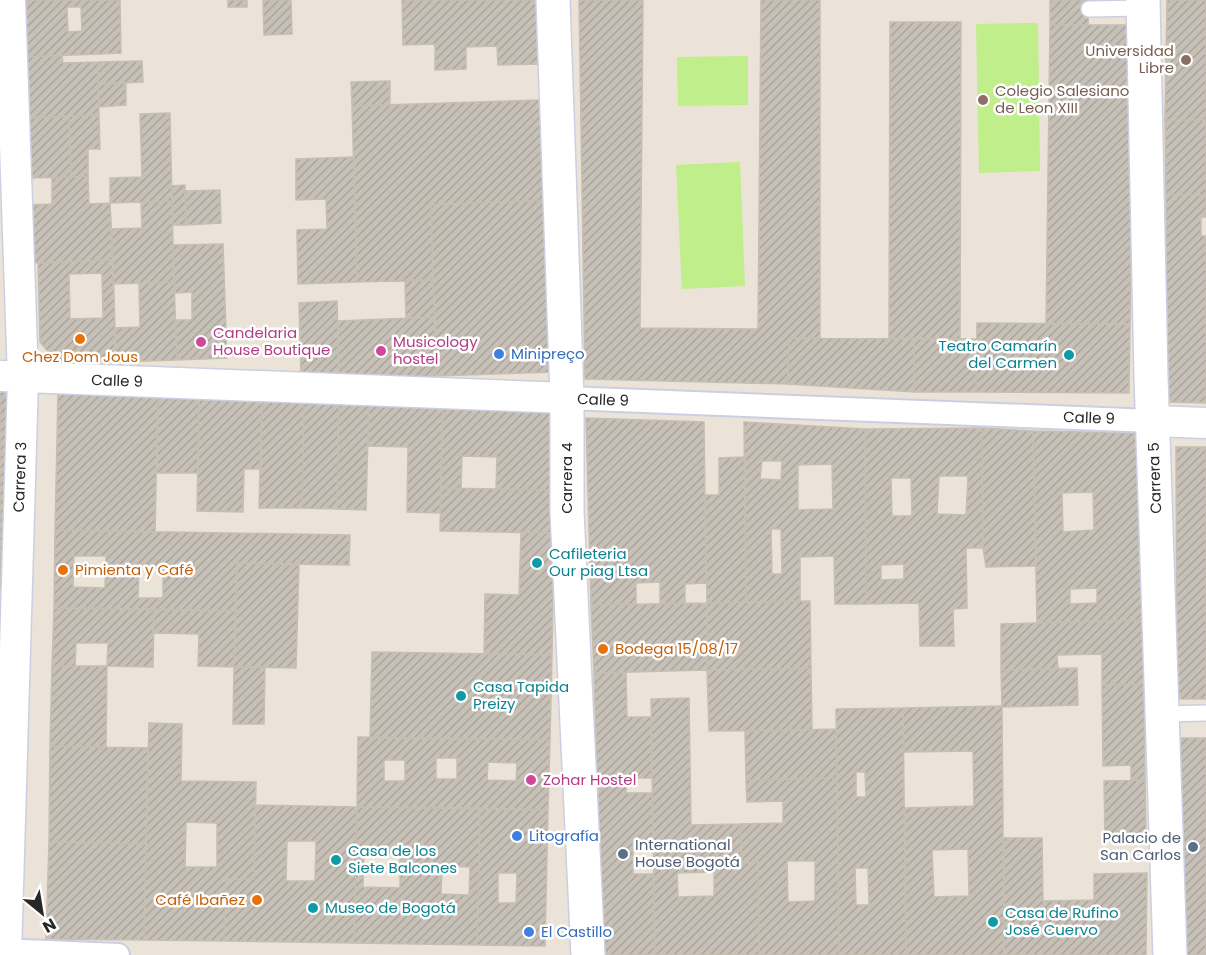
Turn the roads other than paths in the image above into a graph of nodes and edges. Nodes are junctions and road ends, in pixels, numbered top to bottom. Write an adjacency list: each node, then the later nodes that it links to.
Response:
1 (10, 0): 5 (street, Carrera 3)
2 (553, 0): 6 (street, Carrera 4)
3 (1144, 4): 4 (lane); 7 (street, Carrera 5)
4 (1089, 9)
5 (12, 377): 6 (street, Calle 9); 11 (street, Carrera 3)
6 (567, 398): 7 (street, Calle 9); 13 (street, Carrera 4)
7 (1153, 421): 8 (street, Calle 9); 10 (street, Carrera 5)
8 (1206, 423)
9 (1206, 713): 10 (lane)
10 (1163, 714): 14 (street, Carrera 5)
11 (4, 952): 12 (street)
12 (118, 955)
13 (588, 955)
14 (1170, 955)

